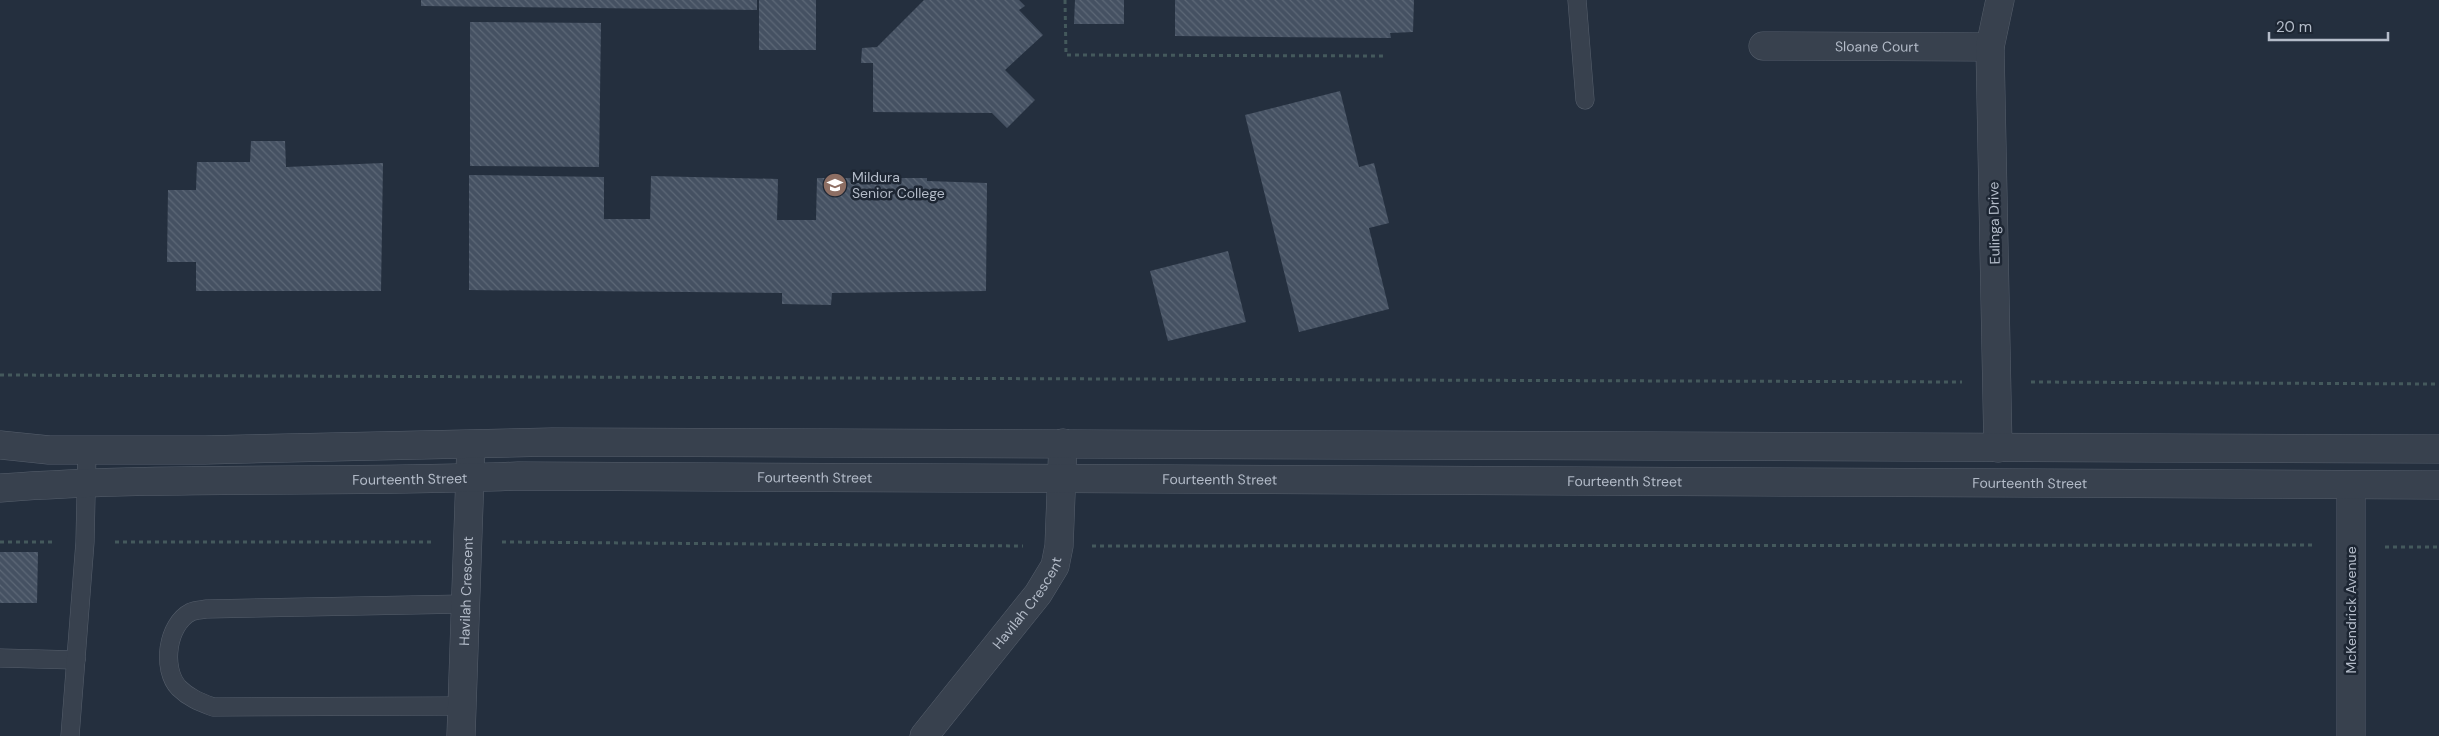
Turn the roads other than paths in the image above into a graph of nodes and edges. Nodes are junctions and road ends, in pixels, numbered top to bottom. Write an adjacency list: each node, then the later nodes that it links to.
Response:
1 (1577, 0): 5 (lane)
2 (2000, 0): 4 (street, Eulinga Drive)
3 (1763, 46): 4 (street, Sloane Court)
4 (1990, 47): 9 (street, Eulinga Drive)
5 (1585, 100)
6 (1063, 443): 8 (street); 9 (street); 13 (street, Havilah Crescent)
7 (0, 445): 11 (street)
8 (471, 445): 11 (street); 12 (street, Havilah Crescent)
9 (1998, 448): 10 (street)
10 (2439, 449)
11 (87, 450): 14 (lane)
12 (470, 478): 13 (street, Fourteenth Street); 14 (street, Fourteenth Street); 18 (street, Havilah Crescent)
13 (1063, 479): 15 (street, Fourteenth Street); 24 (street, Havilah Crescent)
14 (87, 481): 17 (street, Fourteenth Street); 20 (lane)
15 (2351, 485): 16 (street, Fourteenth Street); 25 (street, McKendrick Avenue)
16 (2439, 485)
17 (0, 488)
18 (464, 604): 21 (street, Havilah Crescent); 21 (lane)
19 (0, 658): 20 (lane)
20 (76, 660): 22 (lane)
21 (462, 706): 23 (street, Havilah Crescent)
22 (70, 736)
23 (461, 736)
24 (924, 736)
25 (2351, 736)

